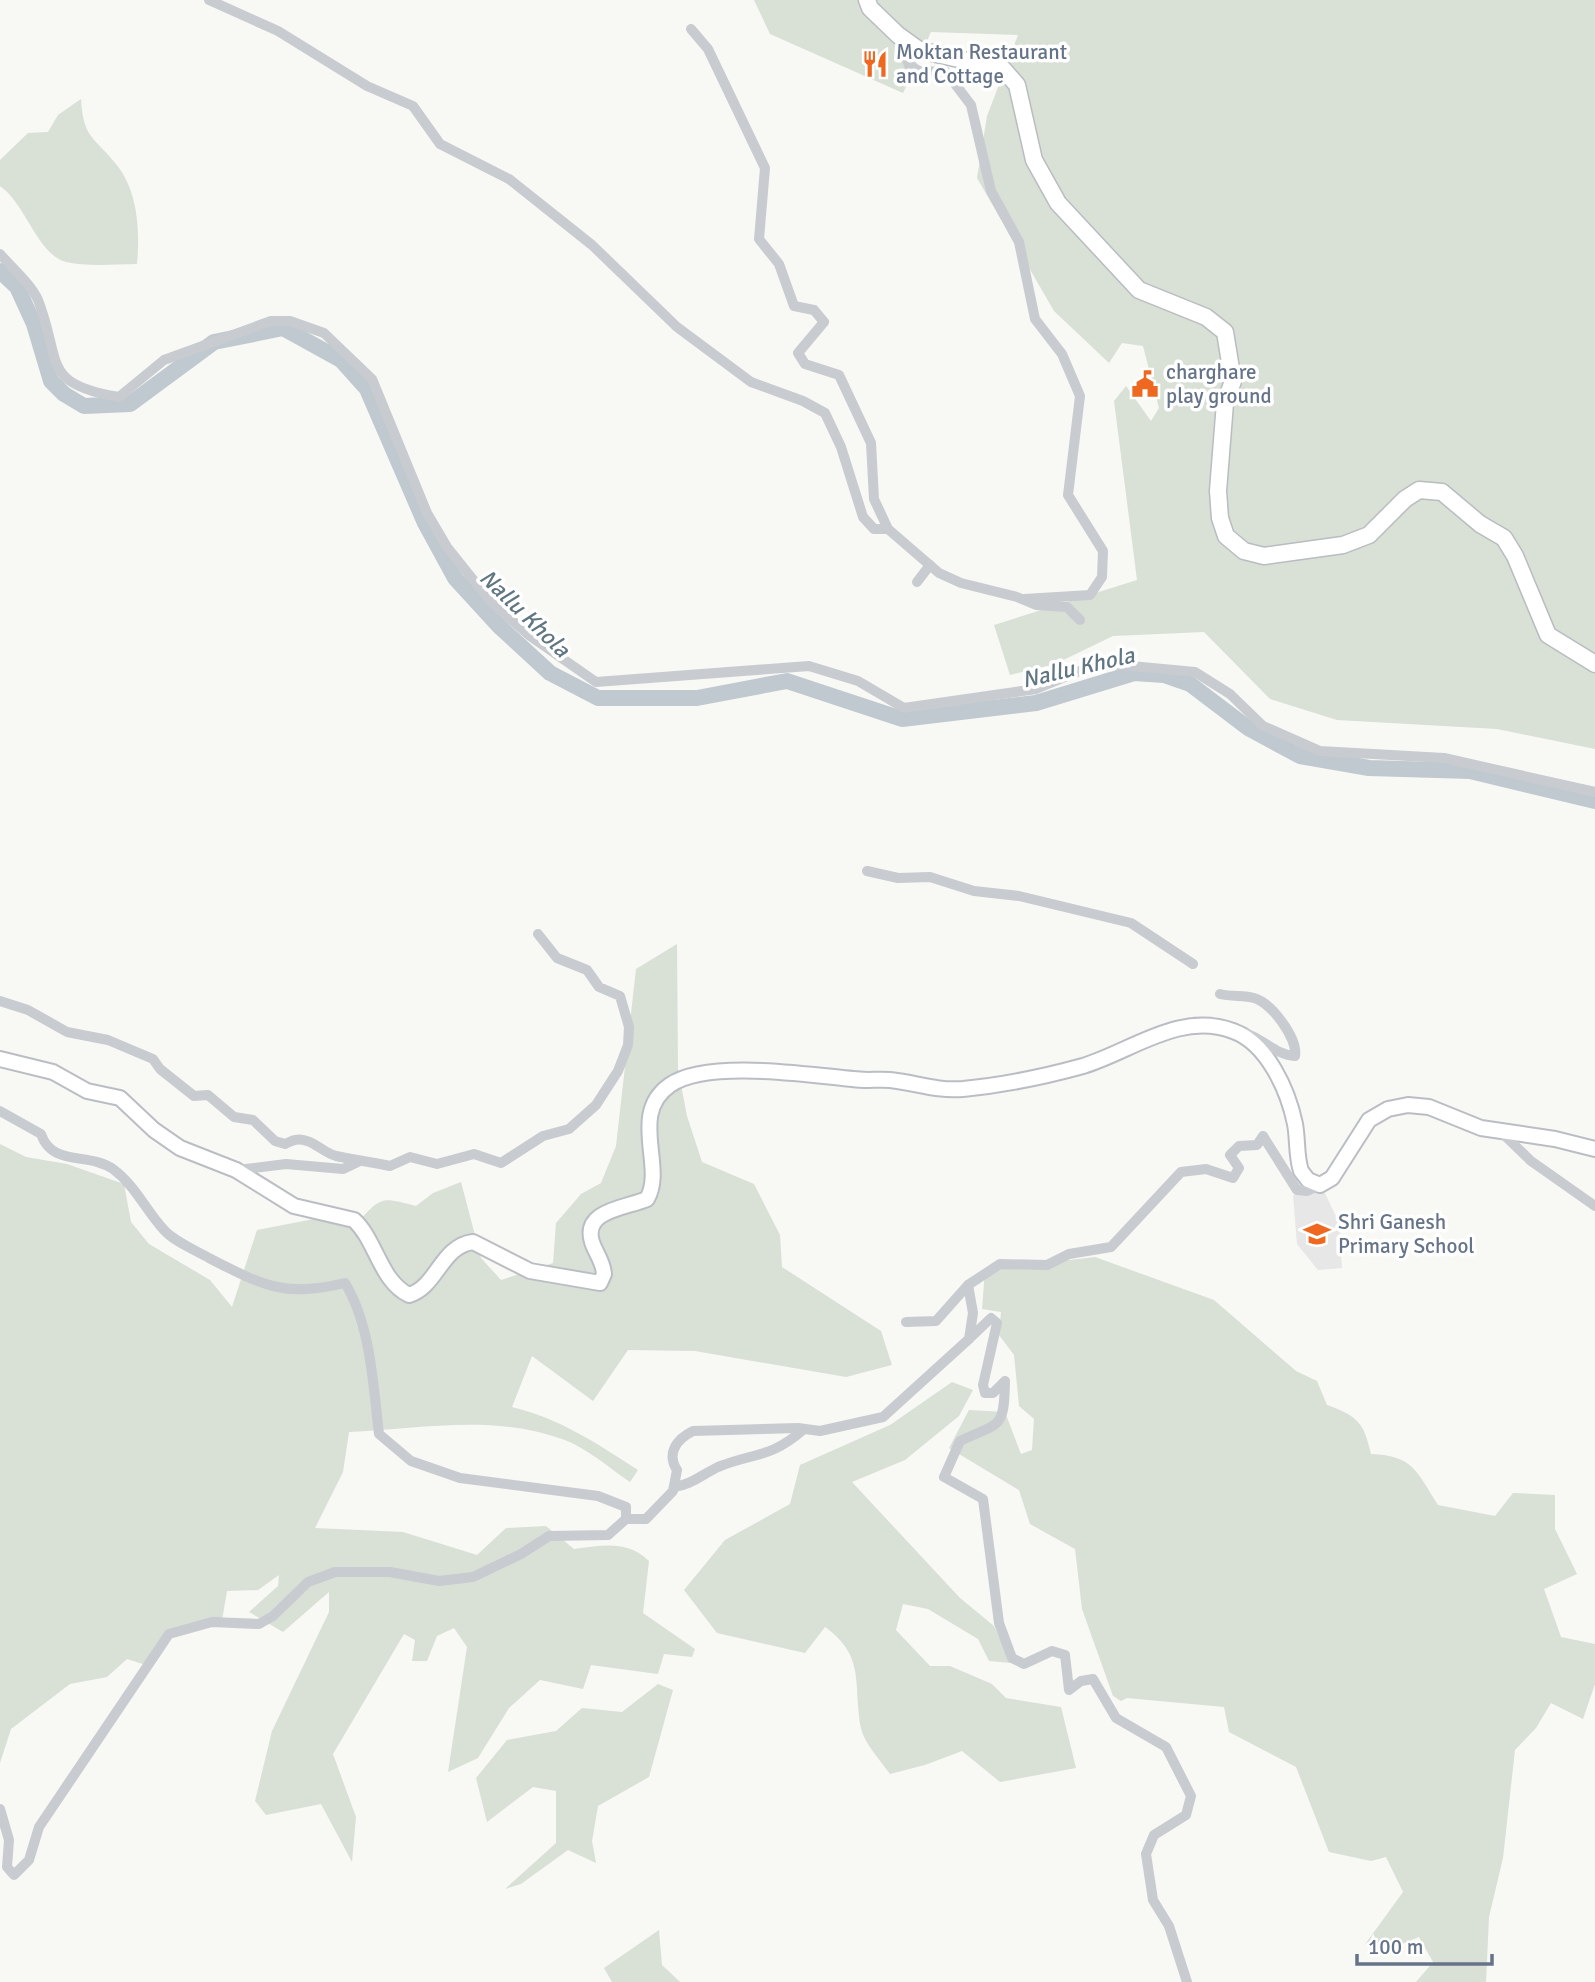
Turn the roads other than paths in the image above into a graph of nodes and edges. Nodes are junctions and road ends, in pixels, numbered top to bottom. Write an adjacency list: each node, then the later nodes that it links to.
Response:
1 (209, 0): 6 (street)
2 (867, 0): 4 (main road)
3 (691, 29): 6 (street)
4 (898, 35): 9 (street); 11 (main road)
5 (0, 254): 12 (street)
6 (888, 529): 7 (street)
7 (930, 565): 8 (street); 9 (street)
8 (917, 582)
9 (1023, 599): 10 (street)
10 (1080, 620)
11 (1595, 664)
12 (1595, 792)
13 (867, 871): 15 (street)
14 (538, 934): 23 (street)
15 (1194, 964)
16 (1220, 994): 18 (street)
17 (0, 1001): 23 (street)
18 (1234, 1031): 24 (main road); 25 (main road)
19 (0, 1059): 24 (main road)
20 (0, 1111): 32 (street)
21 (1502, 1133): 22 (main road); 25 (main road); 26 (street)
22 (1595, 1149)
23 (360, 1161): 24 (street)
24 (236, 1170)
25 (1320, 1185): 27 (street)
26 (1595, 1206)
27 (968, 1285): 28 (street); 29 (street)
28 (906, 1322)
29 (969, 1339): 30 (street); 34 (street)
30 (803, 1430): 31 (street); 31 (street)
31 (674, 1487): 32 (street)
32 (626, 1519): 33 (street)
33 (0, 1809)
34 (1186, 1982)

